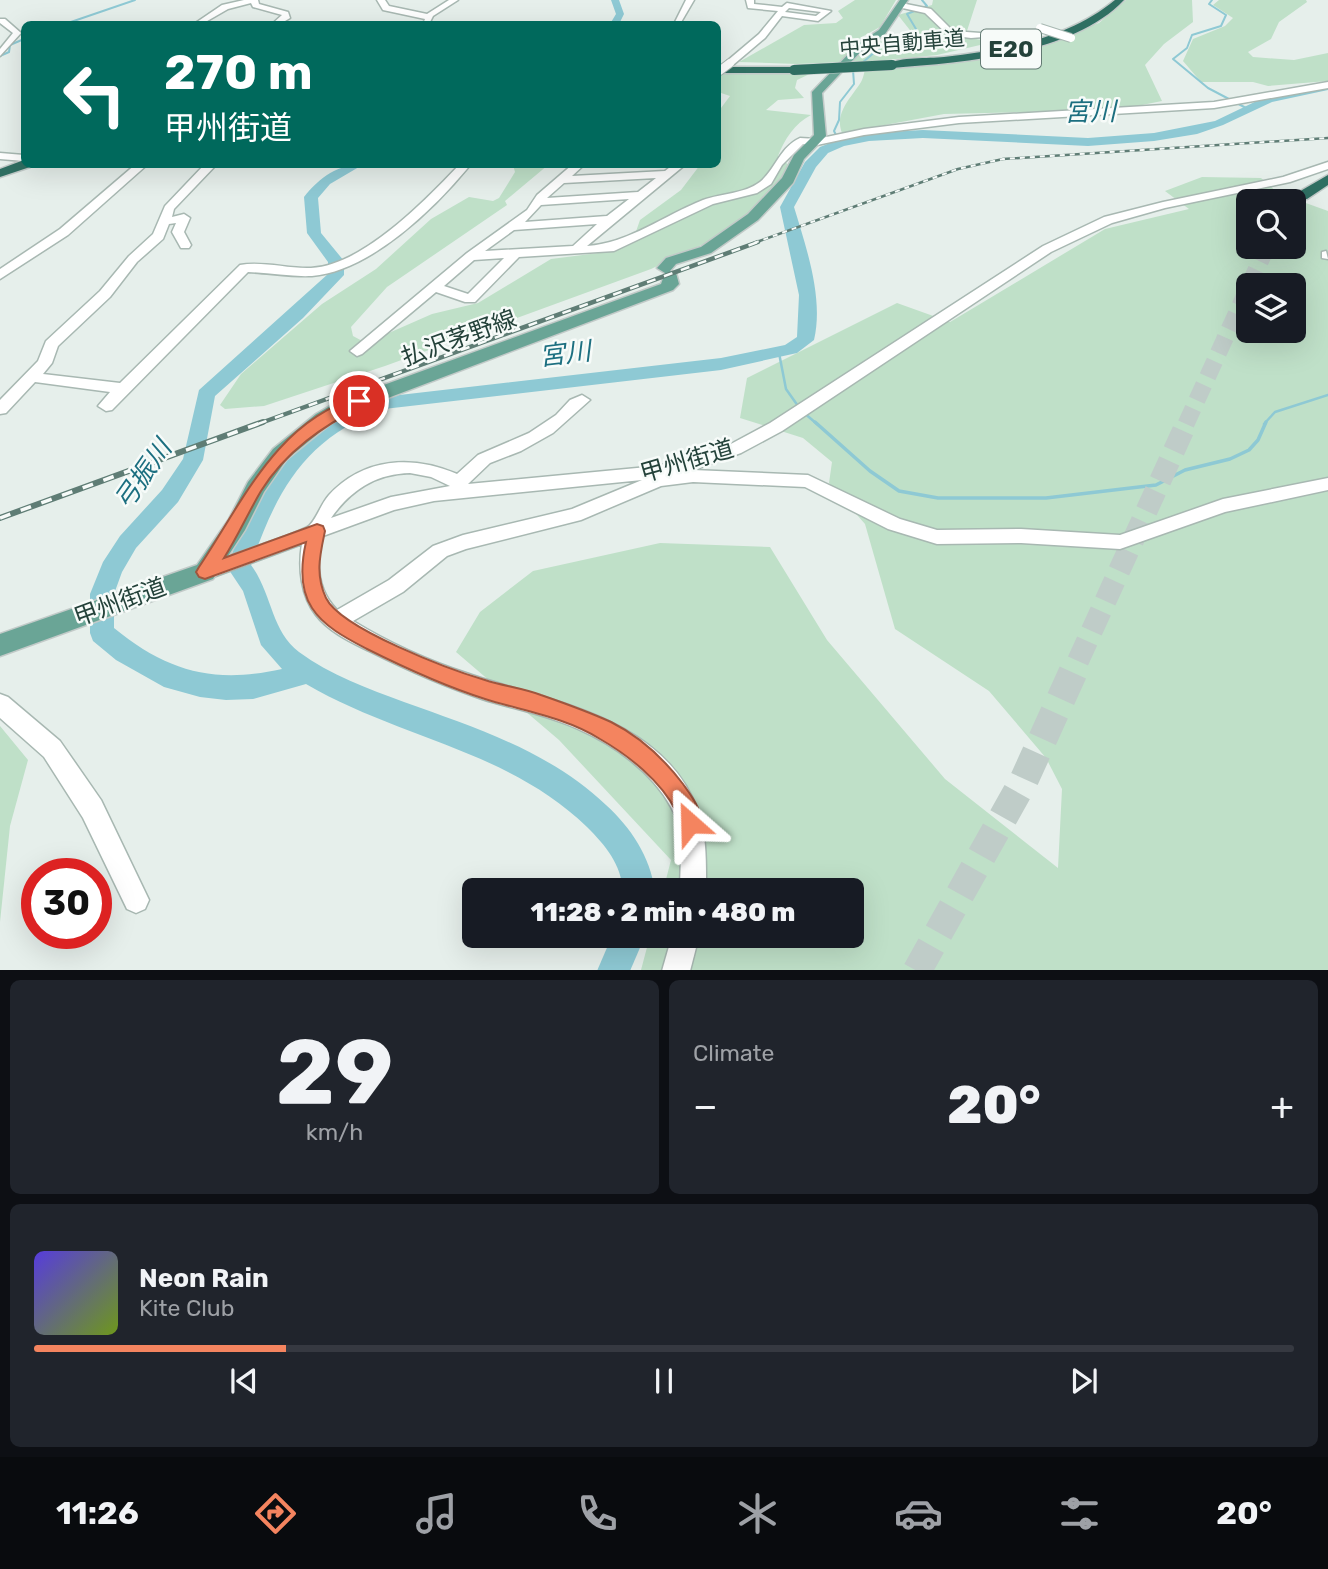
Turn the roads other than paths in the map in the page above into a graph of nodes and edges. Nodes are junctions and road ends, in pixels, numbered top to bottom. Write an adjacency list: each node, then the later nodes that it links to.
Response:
1 (254, 0): 11 (street); 12 (street)
2 (381, 0): 13 (street)
3 (454, 0): 13 (street)
4 (690, 0): 14 (street)
5 (750, 0): 9 (street)
6 (1110, 0): 19 (highway, 中央自動車道 / E20)
7 (1120, 0): 19 (highway, 中央自動車道 / E20)
8 (903, 3): 16 (street); 23 (main road)
9 (784, 7): 20 (street, bridge)
10 (2, 21): 18 (street)
11 (203, 21)
12 (280, 21)
13 (427, 21)
14 (679, 21)
15 (1040, 28): 17 (street, bridge)
16 (1003, 35)
17 (1073, 38)
18 (0, 54)
19 (891, 64): 21 (highway, 中央自動車道 / E20, bridge)
20 (721, 68)
21 (721, 70)
22 (1328, 85): 23 (street)
23 (817, 142): 44 (street); 58 (main road, 払沢茅野線)
24 (0, 156): 25 (street)
25 (21, 160)
26 (21, 161): 33 (highway)
27 (1328, 165): 55 (street, 甲州街道)
28 (138, 168): 47 (street)
29 (210, 168): 41 (street)
30 (462, 168): 51 (street)
31 (575, 168): 36 (street)
32 (676, 168): 34 (street)
33 (0, 171)
34 (669, 174): 36 (street); 38 (street)
35 (1328, 179): 37 (highway)
36 (561, 180): 39 (street)
37 (1306, 193)
38 (641, 195): 39 (street); 40 (street)
39 (536, 202): 42 (street)
40 (611, 219): 42 (street); 44 (street)
41 (163, 222): 43 (street); 50 (street)
42 (511, 227): 46 (street)
43 (184, 245)
44 (577, 249): 45 (street)
45 (516, 253): 46 (street); 48 (street)
46 (471, 256): 48 (street)
47 (0, 275)
48 (435, 287): 49 (street)
49 (357, 351)
50 (32, 377): 51 (street); 54 (street)
51 (123, 389): 53 (street)
52 (582, 400): 57 (street)
53 (106, 406)
54 (0, 409)
55 (634, 482): 56 (street); 57 (street, 甲州街道); 59 (street)
56 (1328, 484)
57 (317, 531): 58 (street, 甲州街道); 59 (street)
58 (211, 569): 60 (main road, 甲州街道)
59 (335, 620): 62 (street)
60 (0, 645)
61 (0, 704): 63 (street)
62 (693, 878)
63 (136, 900)
64 (683, 948): 65 (street)
65 (676, 970)

